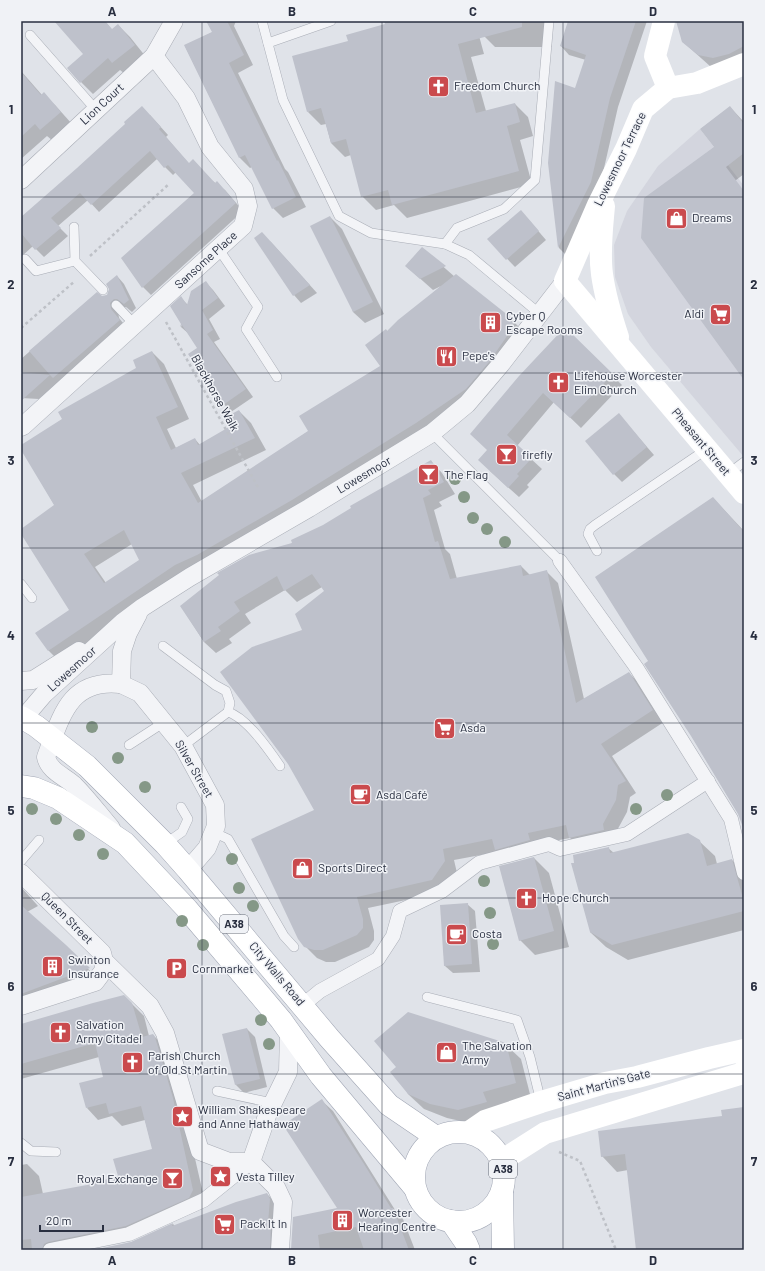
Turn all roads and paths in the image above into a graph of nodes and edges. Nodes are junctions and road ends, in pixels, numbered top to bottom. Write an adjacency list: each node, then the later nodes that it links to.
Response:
1 (174, 21): 8 (street, Lion Court)
2 (262, 21): 7 (lane)
3 (331, 21): 7 (lane)
4 (549, 21): 16 (lane)
5 (664, 21): 10 (main road)
6 (30, 35): 11 (lane)
7 (268, 43): 16 (lane)
8 (154, 56): 11 (street, Lion Court); 17 (street, Sansome Place)
9 (744, 64): 10 (main road)
10 (668, 88): 14 (main road, Lowesmoor Terrace)
11 (96, 110): 12 (street, Lion Court)
12 (21, 180)
13 (169, 184): 19 (path)
14 (606, 188): 20 (main road, Lowesmoor Terrace); 27 (main road)
15 (74, 226): 19 (lane)
16 (445, 244): 24 (lane)
17 (218, 248): 22 (street, Sansome Place); 28 (lane)
18 (25, 259): 19 (lane)
19 (80, 266): 21 (lane); 26 (path)
20 (565, 281): 24 (street, Lowesmoor); 27 (main road, Pheasant Street)
21 (103, 290)
22 (156, 304): 25 (street, Sansome Place); 33 (path, Blackhorse Walk)
23 (116, 305): 25 (lane)
24 (540, 314): 30 (street, Lowesmoor)
25 (134, 324): 29 (street, Sansome Place)
26 (21, 328)
27 (622, 348): 31 (main road, Pheasant Street)
28 (277, 377)
29 (21, 427)
30 (432, 433): 36 (lane); 39 (street, Lowesmoor)
31 (707, 449): 32 (main road, Pheasant Street); 35 (lane)
32 (736, 468): 34 (main road, Pheasant Street)
33 (259, 490)
34 (744, 493)
35 (597, 551)
36 (560, 561): 51 (street)
37 (21, 584): 38 (lane)
38 (32, 598)
39 (143, 607): 40 (street, Lowesmoor); 43 (street)
40 (123, 622): 42 (street, Lowesmoor); 45 (street, Lowesmoor)
41 (164, 646): 44 (lane)
42 (21, 682)
43 (121, 684): 46 (street, Silver Street); 47 (street, Silver Street)
44 (228, 712): 49 (lane); 50 (lane)
45 (22, 719): 47 (main road, City Walls Road / A38)
46 (163, 723): 48 (lane); 49 (street, Silver Street)
47 (52, 740): 56 (street); 57 (main road, City Walls Road / A38)
48 (129, 745)
49 (183, 746): 54 (street, Silver Street)
50 (280, 766)
51 (708, 781): 60 (street); 65 (street)
52 (21, 786): 56 (main road, A38)
53 (181, 807): 57 (lane)
54 (213, 832): 59 (street, Silver Street); 62 (lane)
55 (39, 840): 58 (lane)
56 (125, 843): 67 (main road, A38)
57 (165, 844): 59 (main road, City Walls Road / A38)
58 (21, 862)
59 (188, 870): 65 (main road, City Walls Road / A38)
60 (744, 872)
61 (21, 873): 63 (street, Queen Street)
62 (294, 947)
63 (104, 961): 66 (street); 79 (street, Queen Street)
64 (426, 997): 71 (lane)
65 (303, 1005): 74 (main road, City Walls Road / A38)
66 (21, 1006)
67 (289, 1033): 72 (street); 80 (main road, A38)
68 (744, 1050): 71 (main road, Saint Martin's Gate)
69 (744, 1071): 75 (main road)
70 (217, 1091): 72 (lane)
71 (541, 1102): 73 (main road, Saint Martin's Gate)
72 (272, 1103): 79 (street)
73 (469, 1132): 74 (main road, A38); 78 (main road, A38)
74 (436, 1137): 80 (main road, A38)
75 (533, 1140): 78 (main road); 87 (path)
76 (21, 1143): 77 (lane)
77 (56, 1152)
78 (501, 1161): 81 (main road, A38)
79 (251, 1162): 83 (street); 84 (street)
80 (414, 1187): 82 (main road, A38)
81 (502, 1192): 82 (main road, A38); 86 (main road, A38)
82 (451, 1222): 85 (main road)
83 (50, 1250)
84 (280, 1250)
85 (469, 1250)
86 (502, 1250)
87 (616, 1250)

